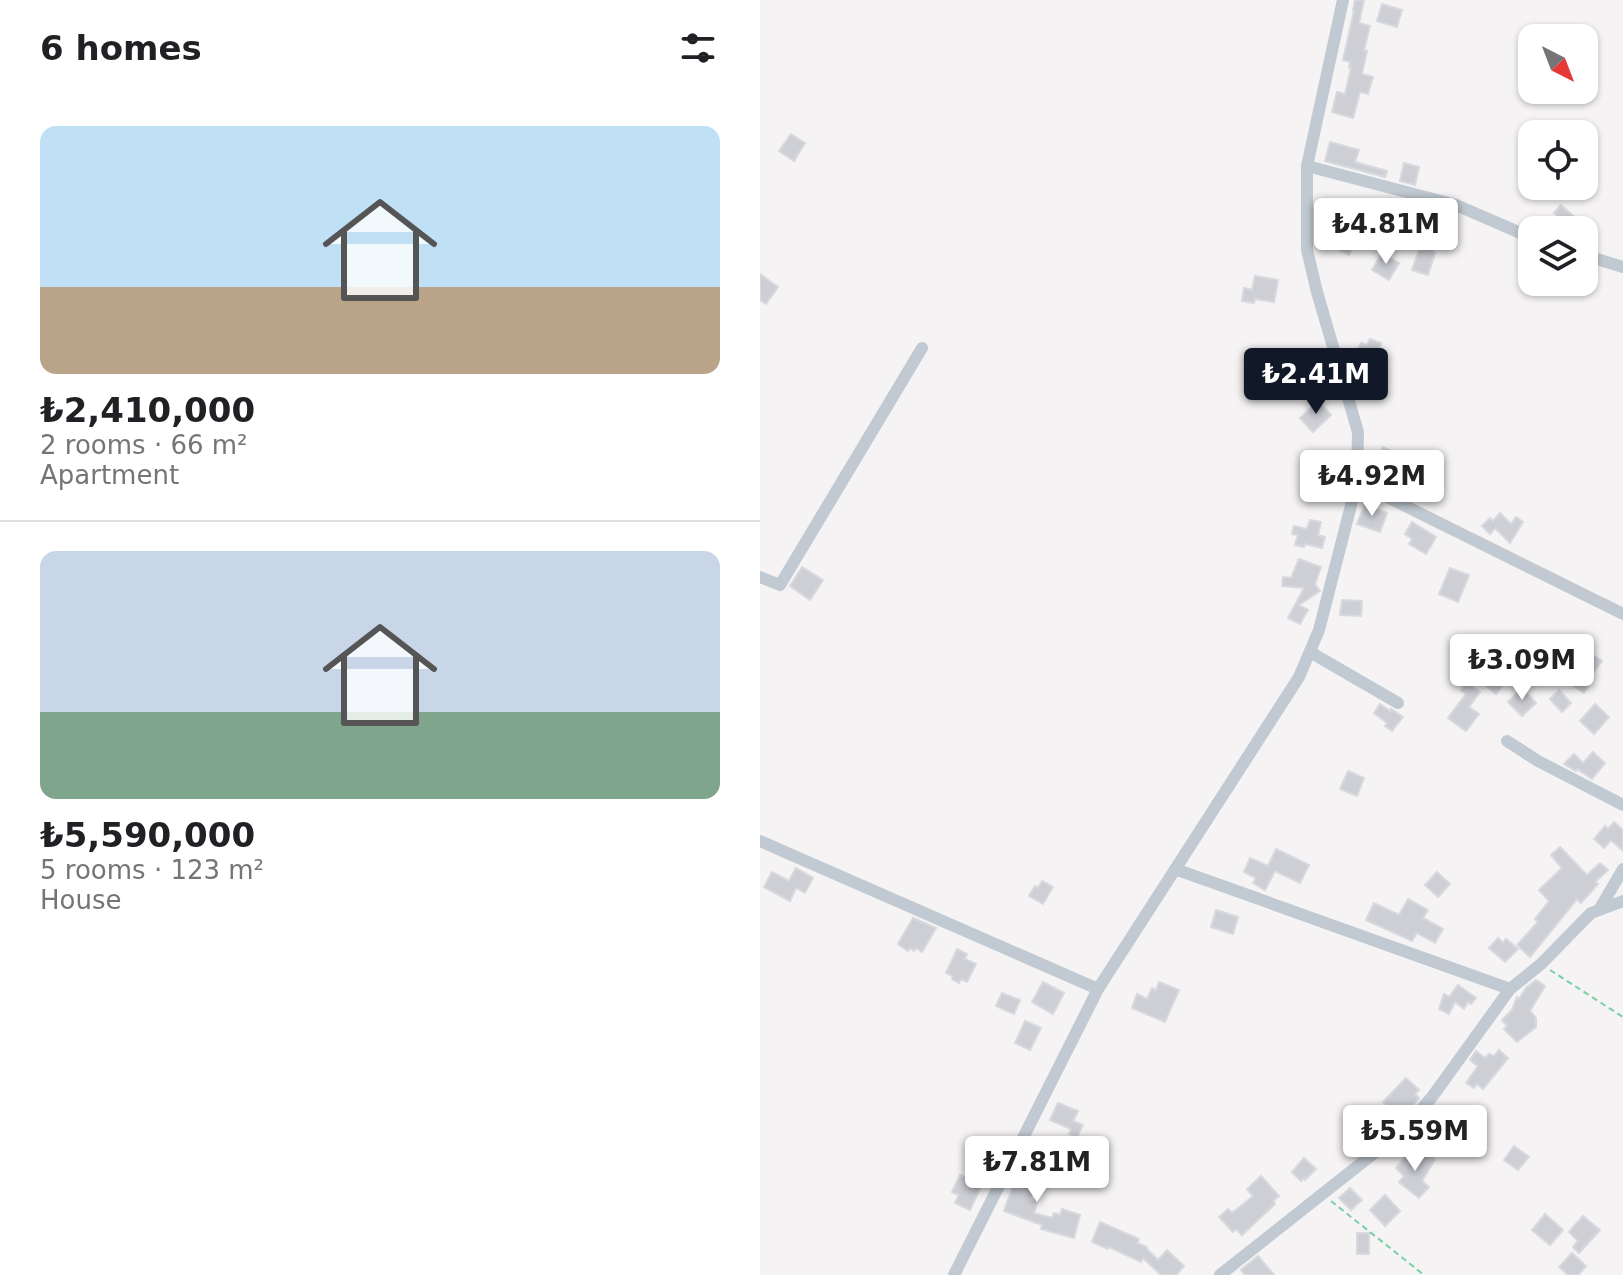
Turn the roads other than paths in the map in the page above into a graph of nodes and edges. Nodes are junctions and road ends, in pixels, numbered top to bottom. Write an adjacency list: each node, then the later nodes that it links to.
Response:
1 (1343, 0): 2 (street)
2 (1307, 166): 3 (street); 7 (street)
3 (1518, 232)
4 (1598, 259): 5 (street)
5 (1623, 267)
6 (922, 348): 8 (street)
7 (1357, 482): 9 (street); 10 (street)
8 (760, 577)
9 (1623, 614)
10 (1310, 652): 11 (street); 15 (street)
11 (1398, 703)
12 (1507, 741): 13 (street)
13 (1623, 805)
14 (760, 841): 19 (street)
15 (1175, 869): 19 (street); 20 (street)
16 (1623, 869): 18 (street)
17 (1623, 901): 18 (street)
18 (1599, 910): 20 (street)
19 (1098, 989): 21 (street)
20 (1510, 989): 22 (street)
21 (954, 1275)
22 (1220, 1275)

